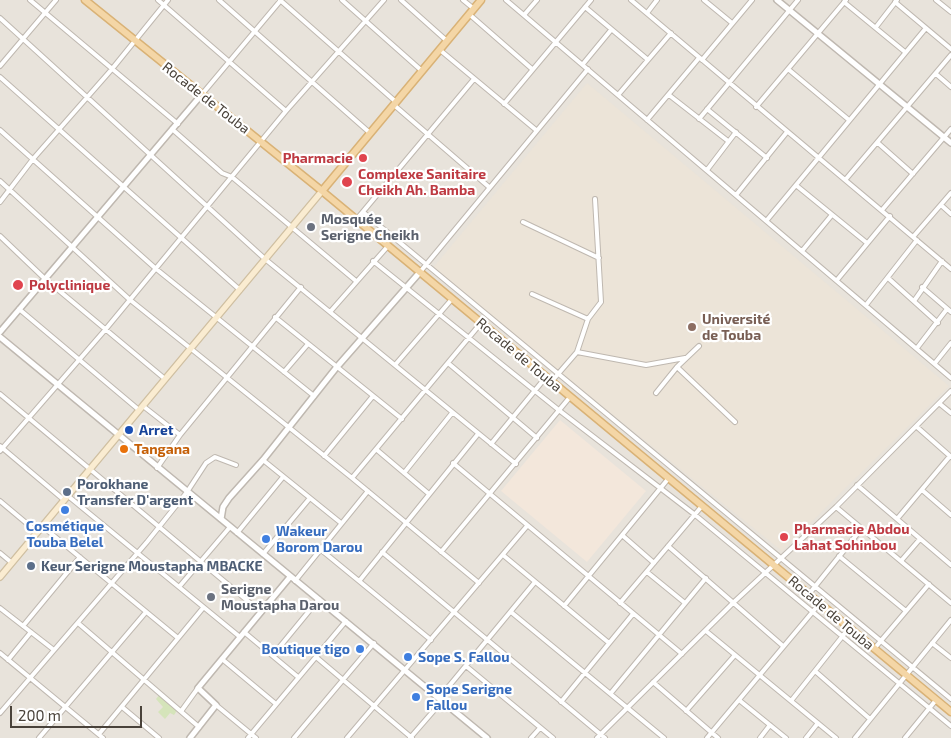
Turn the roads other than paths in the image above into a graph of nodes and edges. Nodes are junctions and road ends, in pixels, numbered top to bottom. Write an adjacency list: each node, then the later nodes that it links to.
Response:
1 (30, 0): 30 (street)
2 (56, 0): 30 (street)
3 (85, 0): 43 (main road, Rocade de Touba)
4 (158, 0): 25 (street)
5 (168, 0): 25 (street)
6 (219, 0): 39 (street)
7 (281, 0): 39 (street); 49 (street)
8 (342, 0): 34 (street)
9 (384, 0): 34 (street)
10 (401, 0): 44 (street)
11 (464, 0): 28 (street)
12 (481, 0): 28 (main road)
13 (506, 0): 32 (street)
14 (537, 0): 32 (street)
15 (591, 0): 26 (street)
16 (631, 0): 31 (street)
17 (657, 0): 31 (street)
18 (704, 0): 35 (street)
19 (752, 0): 35 (street)
20 (777, 0): 27 (street)
21 (798, 0): 27 (street)
22 (936, 0): 29 (street)
23 (845, 1): 36 (street); 41 (street)
24 (896, 1): 36 (street); 37 (street)
25 (164, 5): 43 (street); 53 (street)
26 (584, 7): 38 (street); 45 (street)
27 (790, 10): 41 (street); 65 (street)
28 (471, 11): 44 (main road); 57 (street)
29 (951, 12)
30 (46, 13): 42 (street); 56 (street)
31 (646, 13): 40 (street)
32 (524, 15): 45 (street)
33 (0, 18): 42 (street)
34 (366, 21): 49 (street); 60 (street)
35 (732, 23): 52 (street)
36 (876, 27): 48 (street)
37 (926, 28): 46 (street); 48 (street)
38 (610, 30): 51 (street); 54 (street)
39 (256, 31): 53 (street); 64 (street)
40 (671, 33): 51 (street); 52 (street)
41 (818, 33): 59 (street); 66 (street)
42 (23, 38): 55 (street); 71 (street)
43 (135, 41): 56 (street); 68 (main road, Rocade de Touba)
44 (447, 41): 47 (main road)
45 (556, 41): 54 (street); 57 (street)
46 (951, 48)
47 (440, 50): 60 (main road); 63 (street)
48 (905, 52): 66 (street)
49 (338, 53): 64 (street); 72 (street)
50 (951, 55): 61 (street)
51 (647, 59): 69 (street)
52 (700, 59): 65 (street); 70 (street)
53 (229, 63): 68 (street); 77 (street)
54 (583, 64): 58 (street)
55 (0, 66)
56 (112, 69): 71 (street); 81 (street)
57 (532, 69): 73 (street)
58 (588, 69): 69 (street); 86 (street)
59 (788, 69): 74 (street); 80 (street)
60 (422, 71): 72 (main road)
61 (936, 74): 67 (street); 75 (street)
62 (0, 77): 82 (street)
63 (474, 79): 73 (street); 90 (street)
64 (311, 82): 77 (street); 89 (street)
65 (729, 83): 74 (street); 76 (street)
66 (879, 84): 75 (street); 80 (street)
67 (951, 87)
68 (203, 93): 81 (street); 92 (main road, Rocade de Touba)
69 (618, 95): 79 (street)
70 (669, 95): 78 (street); 79 (street)
71 (87, 97): 82 (street); 96 (street)
72 (395, 103): 89 (main road); 90 (street)
73 (504, 104): 86 (street)
74 (756, 106): 88 (street)
75 (908, 107): 91 (street); 94 (street)
76 (707, 109): 78 (street); 87 (street)
77 (286, 111): 92 (street)
78 (699, 119): 93 (street)
79 (647, 120): 100 (street)
80 (849, 120): 97 (street)
81 (178, 124): 83 (street)
82 (60, 128): 99 (street); 105 (street)
83 (172, 129): 96 (street); 102 (street)
84 (951, 129): 91 (street)
85 (0, 130): 99 (street)
86 (536, 130): 107 (street)
87 (736, 132): 93 (street); 98 (street)
88 (787, 132): 97 (street); 98 (street)
89 (370, 133): 109 (main road)
90 (428, 134): 107 (street); 117 (street)
91 (944, 137): 95 (street); 101 (street)
92 (261, 141): 102 (street); 109 (main road, Rocade de Touba)
93 (728, 141): 100 (street)
94 (878, 143): 101 (street); 103 (street)
95 (951, 143)
96 (151, 154): 105 (street); 115 (street)
97 (819, 157): 103 (street); 106 (street)
98 (767, 158): 111 (street)
99 (33, 159): 108 (street); 119 (street)
100 (707, 170): 111 (street)
101 (913, 174): 116 (street)
102 (232, 177): 115 (street); 125 (street)
103 (846, 179): 116 (street)
104 (0, 181): 108 (street)
105 (124, 186): 119 (street); 127 (street)
106 (797, 186): 120 (street); 123 (street)
107 (489, 187): 137 (street)
108 (9, 189): 113 (street); 130 (street)
109 (322, 191): 122 (main road, Rocade de Touba); 125 (main road)
110 (951, 193): 114 (street)
111 (736, 195): 123 (street)
112 (595, 199): 133 (street)
113 (0, 202)
114 (941, 205): 118 (street); 128 (street)
115 (207, 208): 127 (street); 134 (street)
116 (882, 210): 121 (street)
117 (363, 212): 122 (street); 137 (street)
118 (951, 214)
119 (98, 216): 130 (street); 138 (street)
120 (831, 216): 129 (street); 132 (street)
121 (890, 216): 128 (street); 129 (street)
122 (356, 220): 131 (main road, Rocade de Touba)
123 (767, 220): 132 (street)
124 (523, 222): 133 (street)
125 (292, 227): 134 (main road); 144 (street)
126 (0, 236): 141 (street)
127 (180, 238): 138 (street); 148 (street)
128 (915, 239): 136 (street); 142 (street)
129 (866, 243): 143 (street)
130 (72, 246): 141 (street); 150 (street)
131 (388, 246): 135 (street); 140 (main road, Rocade de Touba)
132 (802, 251): 143 (street)
133 (599, 258): 161 (street)
134 (265, 259): 145 (street); 148 (main road)
135 (373, 261): 144 (street); 147 (street)
136 (942, 261): 139 (street); 146 (street)
137 (426, 265): 140 (street); 184 (street)
138 (155, 268): 150 (street); 160 (street)
139 (951, 269)
140 (420, 272): 147 (street); 151 (main road, Rocade de Touba)
141 (44, 278): 154 (street); 164 (street)
142 (888, 278): 152 (street); 153 (street)
143 (837, 280): 153 (street)
144 (356, 281): 156 (street)
145 (301, 287): 156 (street); 159 (street)
146 (922, 287): 152 (street); 155 (street)
147 (405, 288): 158 (street); 168 (street)
148 (240, 290): 160 (main road)
149 (532, 294): 161 (street)
150 (130, 299): 164 (street); 174 (street)
151 (452, 299): 158 (street); 163 (main road, Rocade de Touba)
152 (914, 301): 162 (street)
153 (866, 305): 173 (street)
154 (19, 309): 165 (street); 177 (street)
155 (947, 309): 157 (street); 162 (street)
156 (330, 312): 168 (street)
157 (951, 312)
158 (439, 315): 167 (street); 180 (street)
159 (275, 317): 170 (street); 171 (street)
160 (216, 318): 171 (street); 174 (main road)
161 (588, 319): 175 (street)
162 (938, 322): 173 (street)
163 (481, 323): 167 (street); 188 (main road, Rocade de Touba)
164 (105, 330): 177 (street); 187 (street)
165 (0, 332)
166 (0, 337): 189 (street)
167 (468, 338): 179 (street); 191 (street)
168 (362, 339): 180 (street); 182 (street)
169 (951, 343): 178 (street)
170 (308, 344): 182 (street); 183 (street)
171 (252, 345): 183 (street); 185 (street)
172 (700, 346): 176 (street)
173 (917, 348): 178 (street)
174 (190, 349): 185 (street); 187 (main road)
175 (577, 352): 176 (street); 184 (street)
176 (685, 358): 181 (street)
177 (79, 360): 189 (street); 199 (street)
178 (934, 363): 186 (street)
179 (448, 364): 190 (street); 203 (street)
180 (395, 365): 190 (street)
181 (677, 366): 193 (street); 206 (street)
182 (336, 368): 195 (street); 196 (street)
183 (284, 372): 195 (street)
184 (559, 374): 188 (street); 265 (street)
185 (228, 378): 208 (street); 210 (street)
186 (951, 378)
187 (165, 380): 199 (main road)
188 (549, 380): 191 (street); 197 (main road, Rocade de Touba)
189 (58, 386): 204 (street); 211 (street)
190 (426, 390): 201 (street); 205 (street)
191 (535, 391): 200 (street); 203 (street)
192 (951, 391): 198 (street)
193 (656, 393)
194 (0, 394): 204 (street)
195 (314, 396): 208 (street)
196 (373, 396): 205 (street); 216 (street)
197 (570, 397): 200 (street); 227 (main road, Rocade de Touba)
198 (940, 404): 202 (street); 207 (street)
199 (141, 408): 210 (street); 211 (main road)
200 (560, 411): 212 (street); 229 (street)
201 (452, 413): 209 (street); 224 (street)
202 (951, 413)
203 (512, 418): 212 (street); 213 (street)
204 (29, 419): 214 (street); 223 (street)
205 (402, 419): 215 (street)
206 (735, 422)
207 (917, 427): 217 (street); 228 (street)
208 (289, 428): 216 (street); 218 (street)
209 (478, 434): 213 (street); 219 (street)
210 (180, 435): 222 (street)
211 (118, 436): 222 (street); 223 (main road)
212 (538, 438): 220 (street)
213 (491, 444): 220 (street)
214 (1, 448): 235 (street)
215 (376, 450): 224 (street); 226 (street)
216 (324, 456): 226 (street)
217 (950, 456): 230 (street)
218 (263, 460): 225 (street); 242 (street)
219 (453, 463): 233 (street); 234 (street)
220 (516, 464): 234 (street)
221 (236, 465): 232 (street)
222 (157, 468): 232 (street)
223 (89, 470): 235 (main road); 248 (street)
224 (404, 472): 233 (street)
225 (283, 477): 236 (street); 252 (street)
226 (352, 478): 231 (street)
227 (668, 478): 229 (street); 238 (main road, Rocade de Touba)
228 (857, 486): 239 (street); 243 (street)
229 (661, 489): 240 (street); 253 (street)
230 (922, 490): 241 (street); 243 (street)
231 (368, 491): 244 (street); 245 (street)
232 (187, 492): 242 (street); 248 (street)
233 (429, 494): 244 (street)
234 (490, 495): 247 (street); 258 (street)
235 (66, 498): 246 (main road); 260 (street)
236 (310, 498): 245 (street); 261 (street)
237 (0, 501): 251 (street)
238 (702, 506): 240 (street); 271 (main road, Rocade de Touba)
239 (836, 506): 250 (street); 265 (street)
240 (694, 514): 255 (street); 273 (street)
241 (951, 515)
242 (221, 519): 249 (street)
243 (897, 519): 254 (street)
244 (406, 522): 257 (street); 258 (street)
245 (341, 523): 256 (street)
246 (42, 526): 251 (main road); 264 (street)
247 (527, 526): 262 (street); 274 (street)
248 (159, 527): 260 (street); 266 (street)
249 (230, 527): 252 (street); 266 (street)
250 (862, 528): 263 (street); 267 (street)
251 (38, 532): 268 (main road)
252 (237, 532): 261 (street)
253 (622, 535): 269 (street); 274 (street)
254 (920, 539): 267 (street); 270 (street)
255 (668, 546): 269 (street); 277 (street)
256 (320, 549): 278 (street); 279 (street)
257 (382, 552): 278 (street); 301 (street)
258 (441, 552): 282 (street)
259 (0, 553): 268 (street)
260 (137, 553): 281 (street); 284 (street)
261 (263, 554): 276 (street)
262 (503, 555): 280 (street); 282 (street)
263 (839, 556): 285 (street); 297 (street)
264 (80, 557): 281 (street); 306 (street)
265 (782, 559): 271 (street); 285 (street)
266 (201, 562): 284 (street); 299 (street)
267 (902, 562): 283 (street)
268 (12, 563): 275 (main road)
269 (654, 563): 272 (street)
270 (951, 565)
271 (774, 566): 273 (street); 286 (main road, Rocade de Touba)
272 (647, 572): 289 (street); 292 (street)
273 (766, 573): 288 (street); 296 (street)
274 (588, 575): 289 (street); 293 (street)
275 (0, 577)
276 (290, 577): 279 (street); 299 (street)
277 (706, 578): 288 (street); 292 (street)
278 (360, 580): 315 (street)
279 (295, 581): 287 (street)
280 (535, 582): 293 (street); 300 (street)
281 (111, 583): 298 (street); 305 (street)
282 (479, 583): 301 (street)
283 (928, 584): 291 (street); 297 (street)
284 (179, 586): 295 (street)
285 (815, 586): 286 (street); 317 (street)
286 (809, 594): 290 (main road, Rocade de Touba)
287 (319, 599): 304 (street); 328 (street)
288 (734, 602): 308 (street); 321 (street)
289 (620, 603): 302 (street)
290 (820, 603): 296 (street); 307 (main road, Rocade de Touba)
291 (951, 603)
292 (685, 604): 311 (street)
293 (564, 606): 320 (street)
294 (0, 608): 306 (street)
295 (203, 608): 313 (street); 314 (street)
296 (813, 611): 312 (street); 321 (street)
297 (906, 611): 317 (street)
298 (146, 612): 314 (street); 325 (street)
299 (261, 612): 310 (street)
300 (511, 612): 316 (street); 337 (street)
301 (454, 613): 315 (street); 316 (street)
302 (633, 614): 311 (street); 320 (street)
303 (951, 620): 318 (street)
304 (346, 621): 319 (street); 329 (street)
305 (78, 623): 323 (street); 325 (street)
306 (23, 626): 309 (street)
307 (849, 628): 312 (street); 322 (main road, Rocade de Touba)
308 (706, 631): 326 (street); 327 (street)
309 (31, 632): 323 (street); 332 (street)
310 (244, 632): 313 (street); 328 (street)
311 (659, 636): 326 (street); 347 (street)
312 (843, 636): 336 (street); 345 (street)
313 (240, 637): 331 (street)
314 (178, 638): 342 (street)
315 (431, 640): 335 (street)
316 (488, 641): 333 (street); 353 (street)
317 (881, 641): 322 (street); 334 (street)
318 (932, 642): 330 (street); 334 (street)
319 (374, 643): 335 (street); 343 (street)
320 (609, 643): 337 (street)
321 (783, 646): 339 (street)
322 (874, 649): 338 (main road, Rocade de Touba)
323 (54, 650): 340 (street)
324 (0, 654): 332 (street)
325 (112, 654): 342 (street); 359 (street)
326 (682, 654): 344 (street)
327 (734, 655): 339 (street); 362 (street)
328 (273, 656): 341 (street)
329 (316, 657): 341 (street); 343 (street)
330 (951, 658)
331 (222, 659): 346 (street); 354 (street)
332 (8, 660): 340 (street)
333 (466, 666): 348 (street); 370 (street)
334 (912, 667): 338 (street); 349 (street)
335 (406, 669): 348 (street); 356 (street)
336 (815, 671): 351 (street); 365 (street)
337 (585, 672): 347 (street); 353 (street)
338 (906, 674): 345 (street); 352 (main road, Rocade de Touba)
339 (760, 676): 350 (street); 351 (street)
340 (30, 677): 359 (street); 364 (street)
341 (298, 677): 354 (street)
342 (144, 680): 357 (street); 361 (street)
343 (343, 680): 356 (street); 380 (street)
344 (653, 682): 358 (street); 362 (street)
345 (899, 683): 360 (street); 365 (street)
346 (198, 688): 355 (street); 361 (street)
347 (610, 693): 358 (street)
348 (442, 698): 382 (street); 383 (street)
349 (951, 699)
350 (739, 700): 367 (street); 371 (street)
351 (791, 700): 366 (street)
352 (936, 700): 360 (street); 363 (main road, Rocade de Touba)
353 (561, 702): 374 (street)
354 (276, 704): 373 (street)
355 (216, 705): 369 (street); 373 (street)
356 (374, 706): 381 (street); 382 (street)
357 (122, 707): 372 (street); 377 (street)
358 (627, 707): 374 (street); 387 (street)
359 (66, 708): 372 (street); 375 (street)
360 (930, 708): 368 (street); 395 (street)
361 (182, 710): 369 (street)
362 (686, 711): 371 (street)
363 (951, 712)
364 (0, 713)
365 (870, 719): 394 (street)
366 (818, 723): 392 (street); 393 (street)
367 (770, 725): 390 (street); 391 (street)
368 (951, 726)
369 (199, 727): 378 (street)
370 (540, 728): 384 (street); 385 (street)
371 (712, 732): 388 (street); 389 (street)
372 (99, 734): 376 (street)
373 (250, 736): 379 (street)
374 (599, 736): 386 (street)
375 (39, 738)
376 (103, 738)
377 (159, 738)
378 (190, 738)
379 (256, 738)
380 (294, 738)
381 (347, 738)
382 (411, 738)
383 (488, 738)
384 (531, 738)
385 (553, 738)
386 (605, 738)
387 (664, 738)
388 (707, 738)
389 (718, 738)
390 (760, 738)
391 (786, 738)
392 (806, 738)
393 (836, 738)
394 (855, 738)
395 (905, 738)

